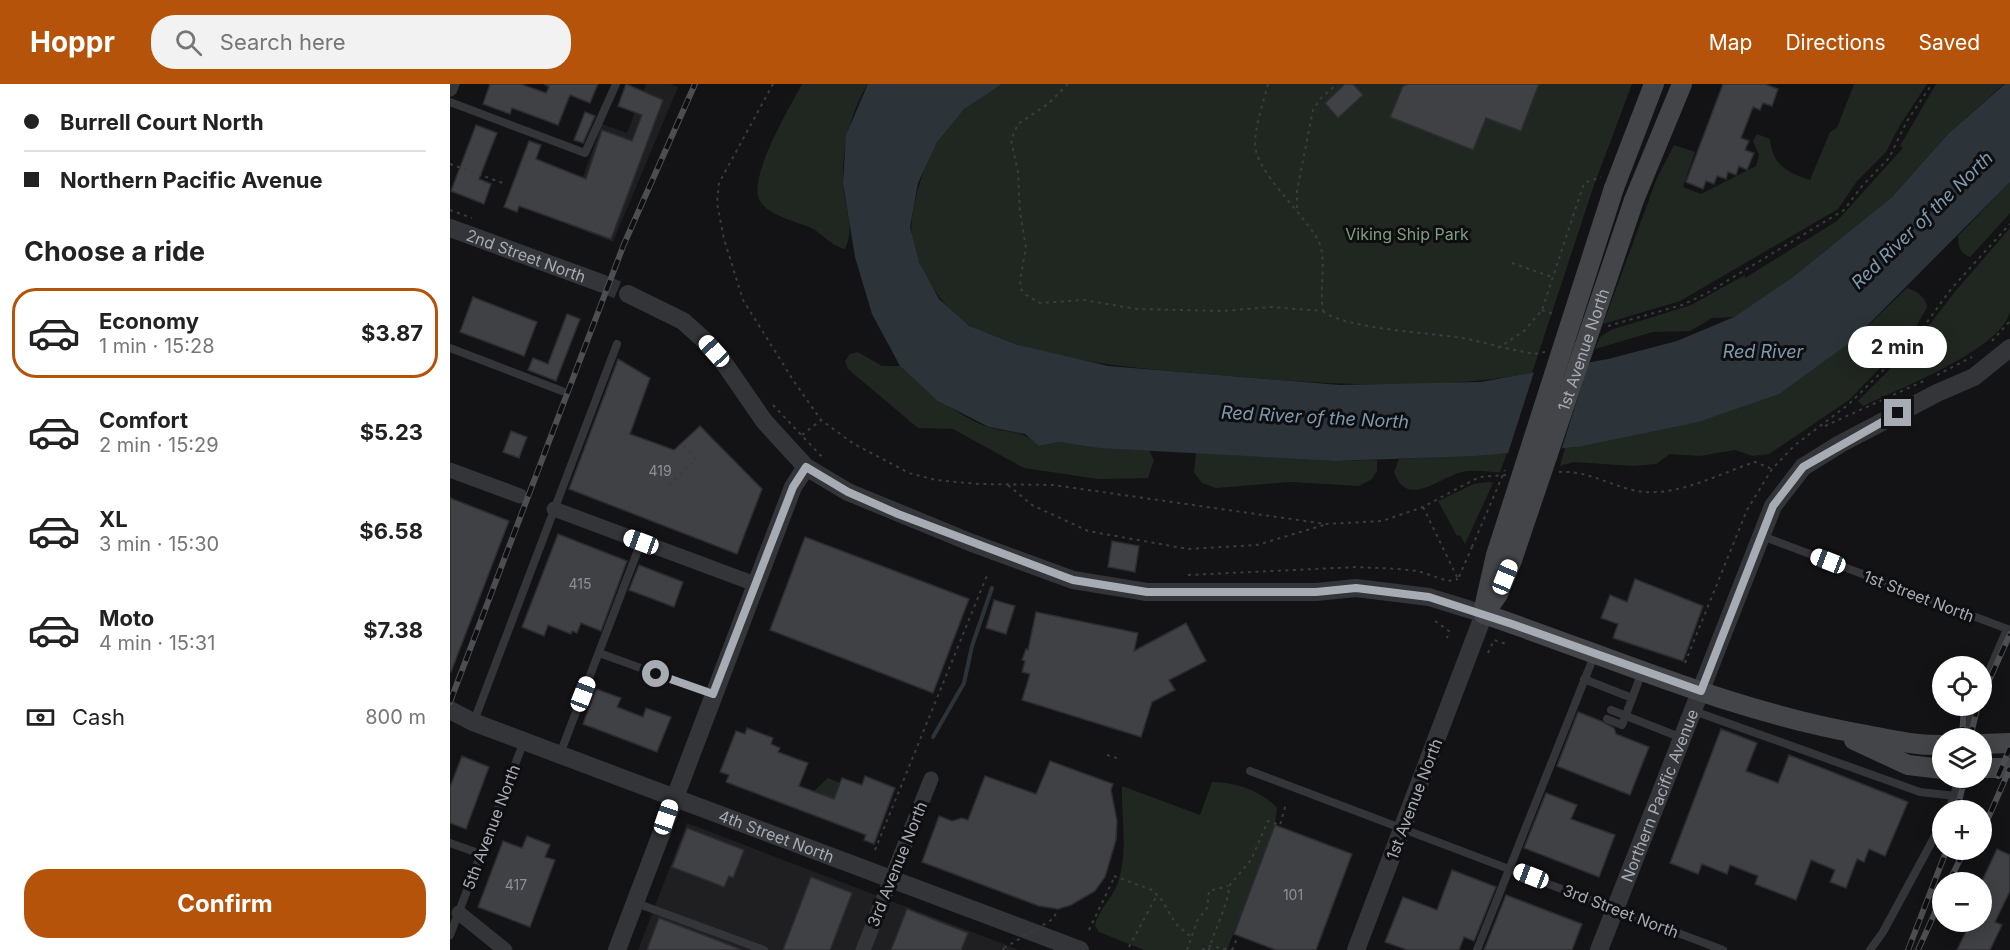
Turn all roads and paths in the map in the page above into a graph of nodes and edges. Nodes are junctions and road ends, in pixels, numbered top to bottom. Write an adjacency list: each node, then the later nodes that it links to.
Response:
1 (452, 84): 10 (street)
2 (616, 84): 11 (lane)
3 (773, 84): 34 (path)
4 (1068, 84): 22 (path)
5 (1268, 84): 15 (path)
6 (1337, 84): 15 (path)
7 (1654, 84): 14 (main road, 1st Avenue North)
8 (1682, 84): 53 (main road, 1st Avenue North, bridge)
9 (1932, 84): 24 (path)
10 (450, 89)
11 (450, 102)
12 (450, 164): 13 (path)
13 (503, 183)
14 (1607, 187): 19 (path); 53 (main road, 1st Avenue North, bridge)
15 (1297, 208): 22 (path)
16 (2010, 224): 35 (path)
17 (450, 228): 20 (street, 2nd Street North)
18 (1512, 263): 19 (path)
19 (1552, 277): 28 (path)
20 (601, 283)
21 (628, 294): 39 (street)
22 (1323, 311): 28 (path)
23 (2010, 321): 26 (path)
24 (1602, 329)
25 (617, 344): 48 (lane)
26 (1986, 347)
27 (450, 348): 32 (lane)
28 (1498, 348): 30 (path)
29 (2010, 348): 50 (street, Northern Pacific Avenue)
30 (1546, 352)
31 (1979, 352): 35 (path)
32 (562, 391)
33 (766, 398): 36 (path)
34 (821, 420): 36 (path); 45 (path)
35 (1820, 429): 40 (path)
36 (802, 436): 38 (path)
37 (681, 443): 44 (path)
38 (826, 460)
39 (806, 467): 57 (street); 58 (street)
40 (1772, 469): 42 (path); 66 (path)
41 (450, 470): 46 (street)
42 (1558, 472)
43 (1513, 475): 47 (path)
44 (669, 485)
45 (1008, 485): 49 (path); 49 (path)
46 (520, 496)
47 (1423, 507): 49 (path); 56 (path)
48 (554, 510): 51 (street); 79 (lane)
49 (1326, 524)
50 (1761, 536): 60 (lane, 1st Street North); 70 (street, Northern Pacific Avenue)
51 (641, 542): 57 (street); 64 (lane)
52 (1472, 547): 56 (path)
53 (1504, 557): 58 (main road, 1st Avenue North)
54 (988, 573): 102 (path)
55 (1186, 576): 56 (path)
56 (1458, 579)
57 (755, 584): 71 (street)
58 (1484, 614): 63 (main road); 99 (street, 1st Avenue North)
59 (1435, 621): 61 (path)
60 (2009, 630): 67 (lane)
61 (1447, 638)
62 (1506, 644): 65 (path)
63 (1595, 652): 68 (main road); 69 (lane)
64 (599, 653): 71 (lane); 86 (lane)
65 (1488, 653)
66 (1685, 663)
67 (1992, 666)
68 (1643, 671): 70 (main road); 72 (lane)
69 (1584, 679): 72 (lane); 104 (lane)
70 (1701, 691): 75 (street, Northern Pacific Avenue); 80 (main road)
71 (713, 694): 96 (street)
72 (1632, 698): 76 (lane)
73 (450, 710): 79 (street, 4th Street North)
74 (1611, 710): 76 (lane)
75 (1693, 711): 81 (street, Northern Pacific Avenue); 95 (lane)
76 (1625, 716): 77 (lane); 81 (lane)
77 (1607, 719)
78 (450, 720): 79 (street, 4th Street North)
79 (473, 722): 82 (street, 4th Street North)
80 (1827, 728): 85 (main road); 89 (main road)
81 (1682, 738): 109 (street, Northern Pacific Avenue)
82 (524, 741): 86 (street, 4th Street North); 103 (lane, 5th Avenue North)
83 (1992, 741): 84 (main road)
84 (2010, 743)
85 (1932, 744)
86 (560, 754): 96 (street, 4th Street North)
87 (1107, 755): 88 (path)
88 (1120, 759)
89 (1932, 768)
90 (1992, 768): 91 (main road)
91 (2010, 768)
92 (1250, 771): 99 (lane, 3rd Street North)
93 (931, 779): 105 (street, 3rd Avenue North)
94 (1958, 788): 95 (lane)
95 (1955, 796): 97 (lane)
96 (673, 797): 105 (street, 4th Street North); 108 (street)
97 (1953, 800)
98 (1286, 804): 106 (path)
99 (1403, 828): 104 (lane, 3rd Street North); 127 (street, 1st Avenue North)
100 (1932, 841): 131 (lane)
101 (450, 843): 103 (lane)
102 (875, 850)
103 (481, 854): 111 (lane, 5th Avenue North)
104 (1510, 868): 109 (lane, 3rd Street North); 128 (lane)
105 (891, 877): 121 (street, 3rd Avenue North); 123 (street, 4th Street North)
106 (1229, 886): 115 (path); 117 (path)
107 (1157, 895): 112 (path); 115 (path); 116 (path)
108 (634, 902): 119 (street); 120 (lane)
109 (1615, 908): 129 (street, Northern Pacific Avenue); 130 (lane, 3rd Street North)
110 (1058, 909): 122 (path, bridge)
111 (459, 913): 113 (lane, 5th Avenue North); 118 (street)
112 (1089, 930)
113 (450, 935)
114 (1238, 936): 126 (path)
115 (1191, 937): 124 (path)
116 (1129, 947)
117 (1210, 948): 125 (path); 126 (path)
118 (505, 950)
119 (617, 950)
120 (764, 950)
121 (863, 950)
122 (1003, 950)
123 (1080, 950)
124 (1187, 950)
125 (1202, 950)
126 (1232, 950)
127 (1356, 950)
128 (1477, 950)
129 (1599, 950)
130 (1724, 950)
131 (1870, 950)

